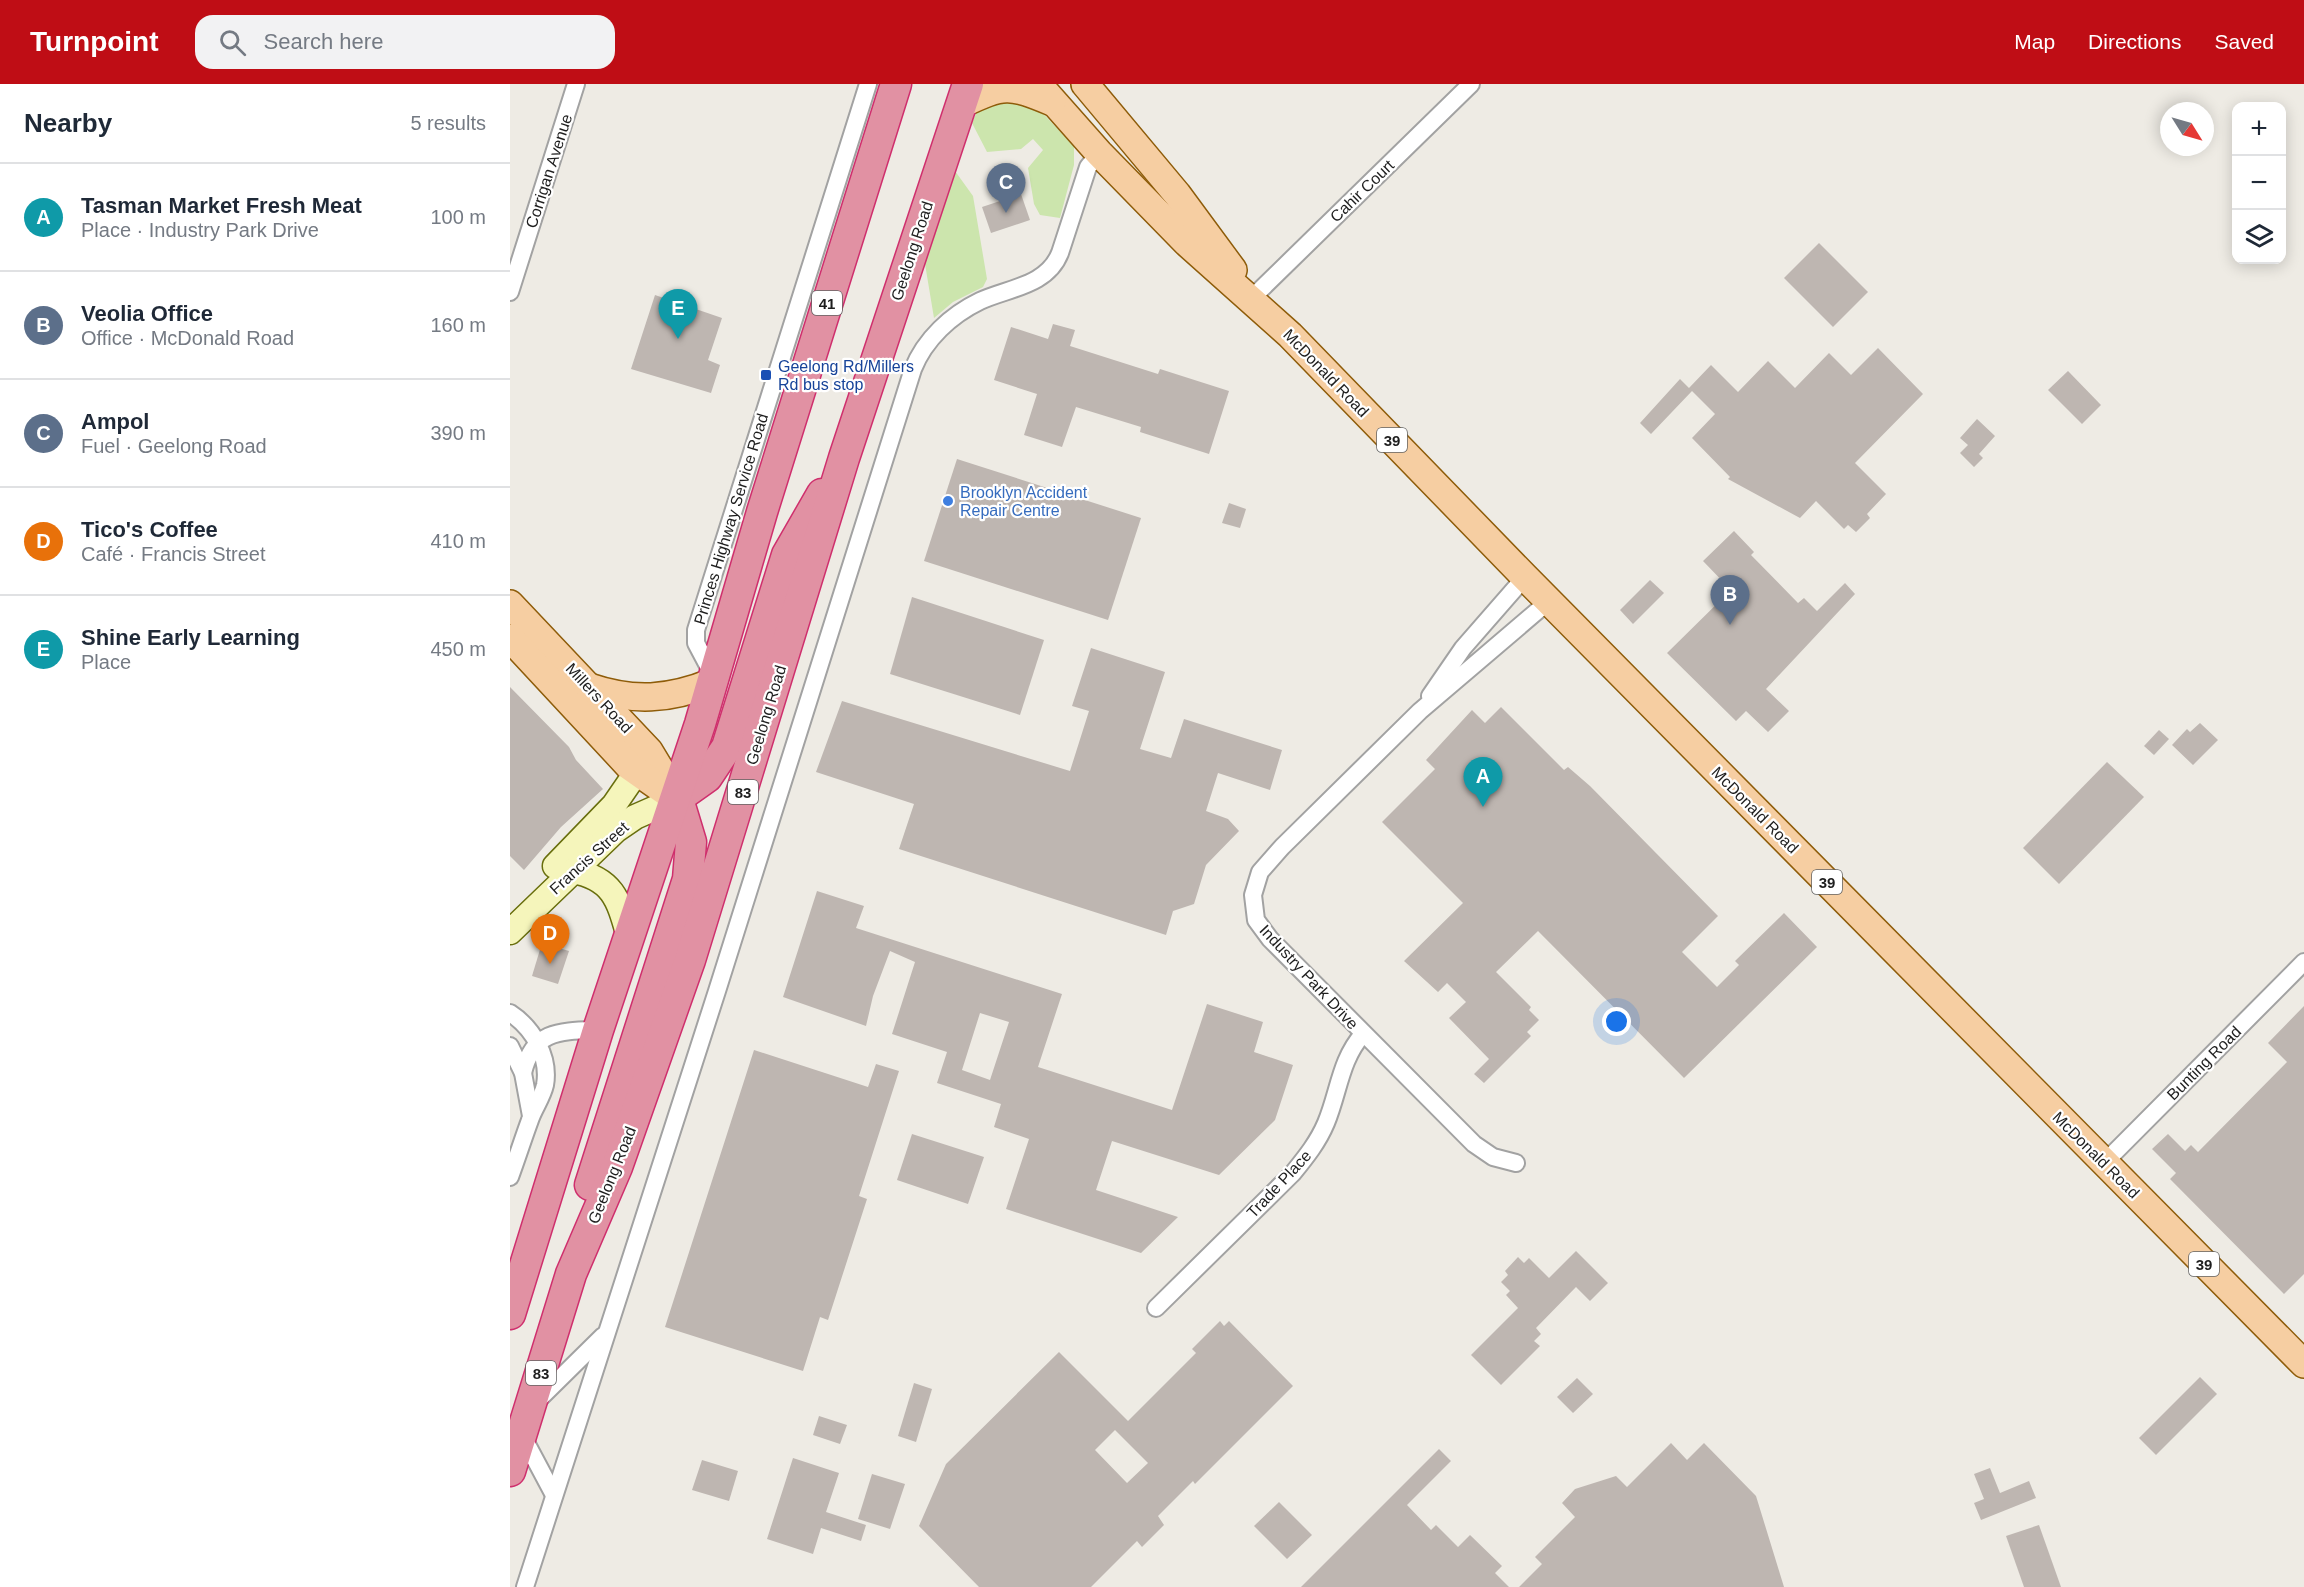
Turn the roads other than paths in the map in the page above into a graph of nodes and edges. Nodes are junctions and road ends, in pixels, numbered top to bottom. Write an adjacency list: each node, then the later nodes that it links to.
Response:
1 (576, 84): 9 (street, Corrigan Avenue)
2 (1086, 84): 7 (main road, McDonald Road / 39)
3 (1471, 84): 10 (street, Cahir Court)
4 (890, 87): 16 (highway, 41)
5 (965, 94): 6 (main road); 11 (highway, Geelong Road)
6 (1047, 94): 8 (main road, McDonald Road / 39)
7 (1124, 129): 8 (main road); 10 (main road, McDonald Road / 39)
8 (1099, 153): 10 (main road, McDonald Road / 39); 40 (street, Geelong Road)
9 (510, 292)
10 (1255, 301): 12 (main road, McDonald Road / 39)
11 (844, 458): 20 (highway); 37 (highway, Geelong Road / 83)
12 (1525, 577): 13 (main road, McDonald Road / 39); 18 (street, Industry Park Drive)
13 (1549, 601): 18 (street, Industry Park Drive); 35 (main road, McDonald Road / 39)
14 (510, 604): 17 (main road, Millers Road)
15 (510, 638): 17 (main road, Millers Road)
16 (713, 680): 17 (main road); 20 (highway)
17 (580, 695): 19 (main road, Millers Road); 20 (main road, Millers Road)
18 (1420, 711): 29 (street, Industry Park Drive)
19 (636, 773): 20 (main road, Millers Road); 22 (main road)
20 (677, 798): 21 (main road, Francis Street); 25 (highway); 37 (highway)
21 (573, 872): 22 (main road, Francis Street); 25 (main road)
22 (536, 896): 23 (main road); 24 (main road, Francis Street)
23 (510, 910)
24 (510, 932)
25 (630, 939): 28 (highway)
26 (2304, 962): 35 (street, Bunting Road)
27 (510, 1013): 30 (street)
28 (598, 1030): 30 (street); 39 (highway)
29 (1363, 1034): 34 (street, Industry Park Drive); 38 (street, Trade Place)
30 (537, 1043): 32 (street); 33 (street)
31 (510, 1046): 32 (street)
32 (523, 1073): 33 (street)
33 (531, 1116): 36 (street)
34 (1516, 1163)
35 (2104, 1163): 41 (main road, McDonald Road / 39)
36 (510, 1178)
37 (571, 1274): 42 (highway, Geelong Road / 83)
38 (1156, 1308)
39 (510, 1314)
40 (606, 1333): 42 (street, Geelong Road); 44 (street, Geelong Road)
41 (2304, 1364)
42 (526, 1422): 43 (highway, Geelong Road / 83); 44 (street)
43 (510, 1471)
44 (554, 1495): 45 (street, Geelong Road)
45 (525, 1587)

